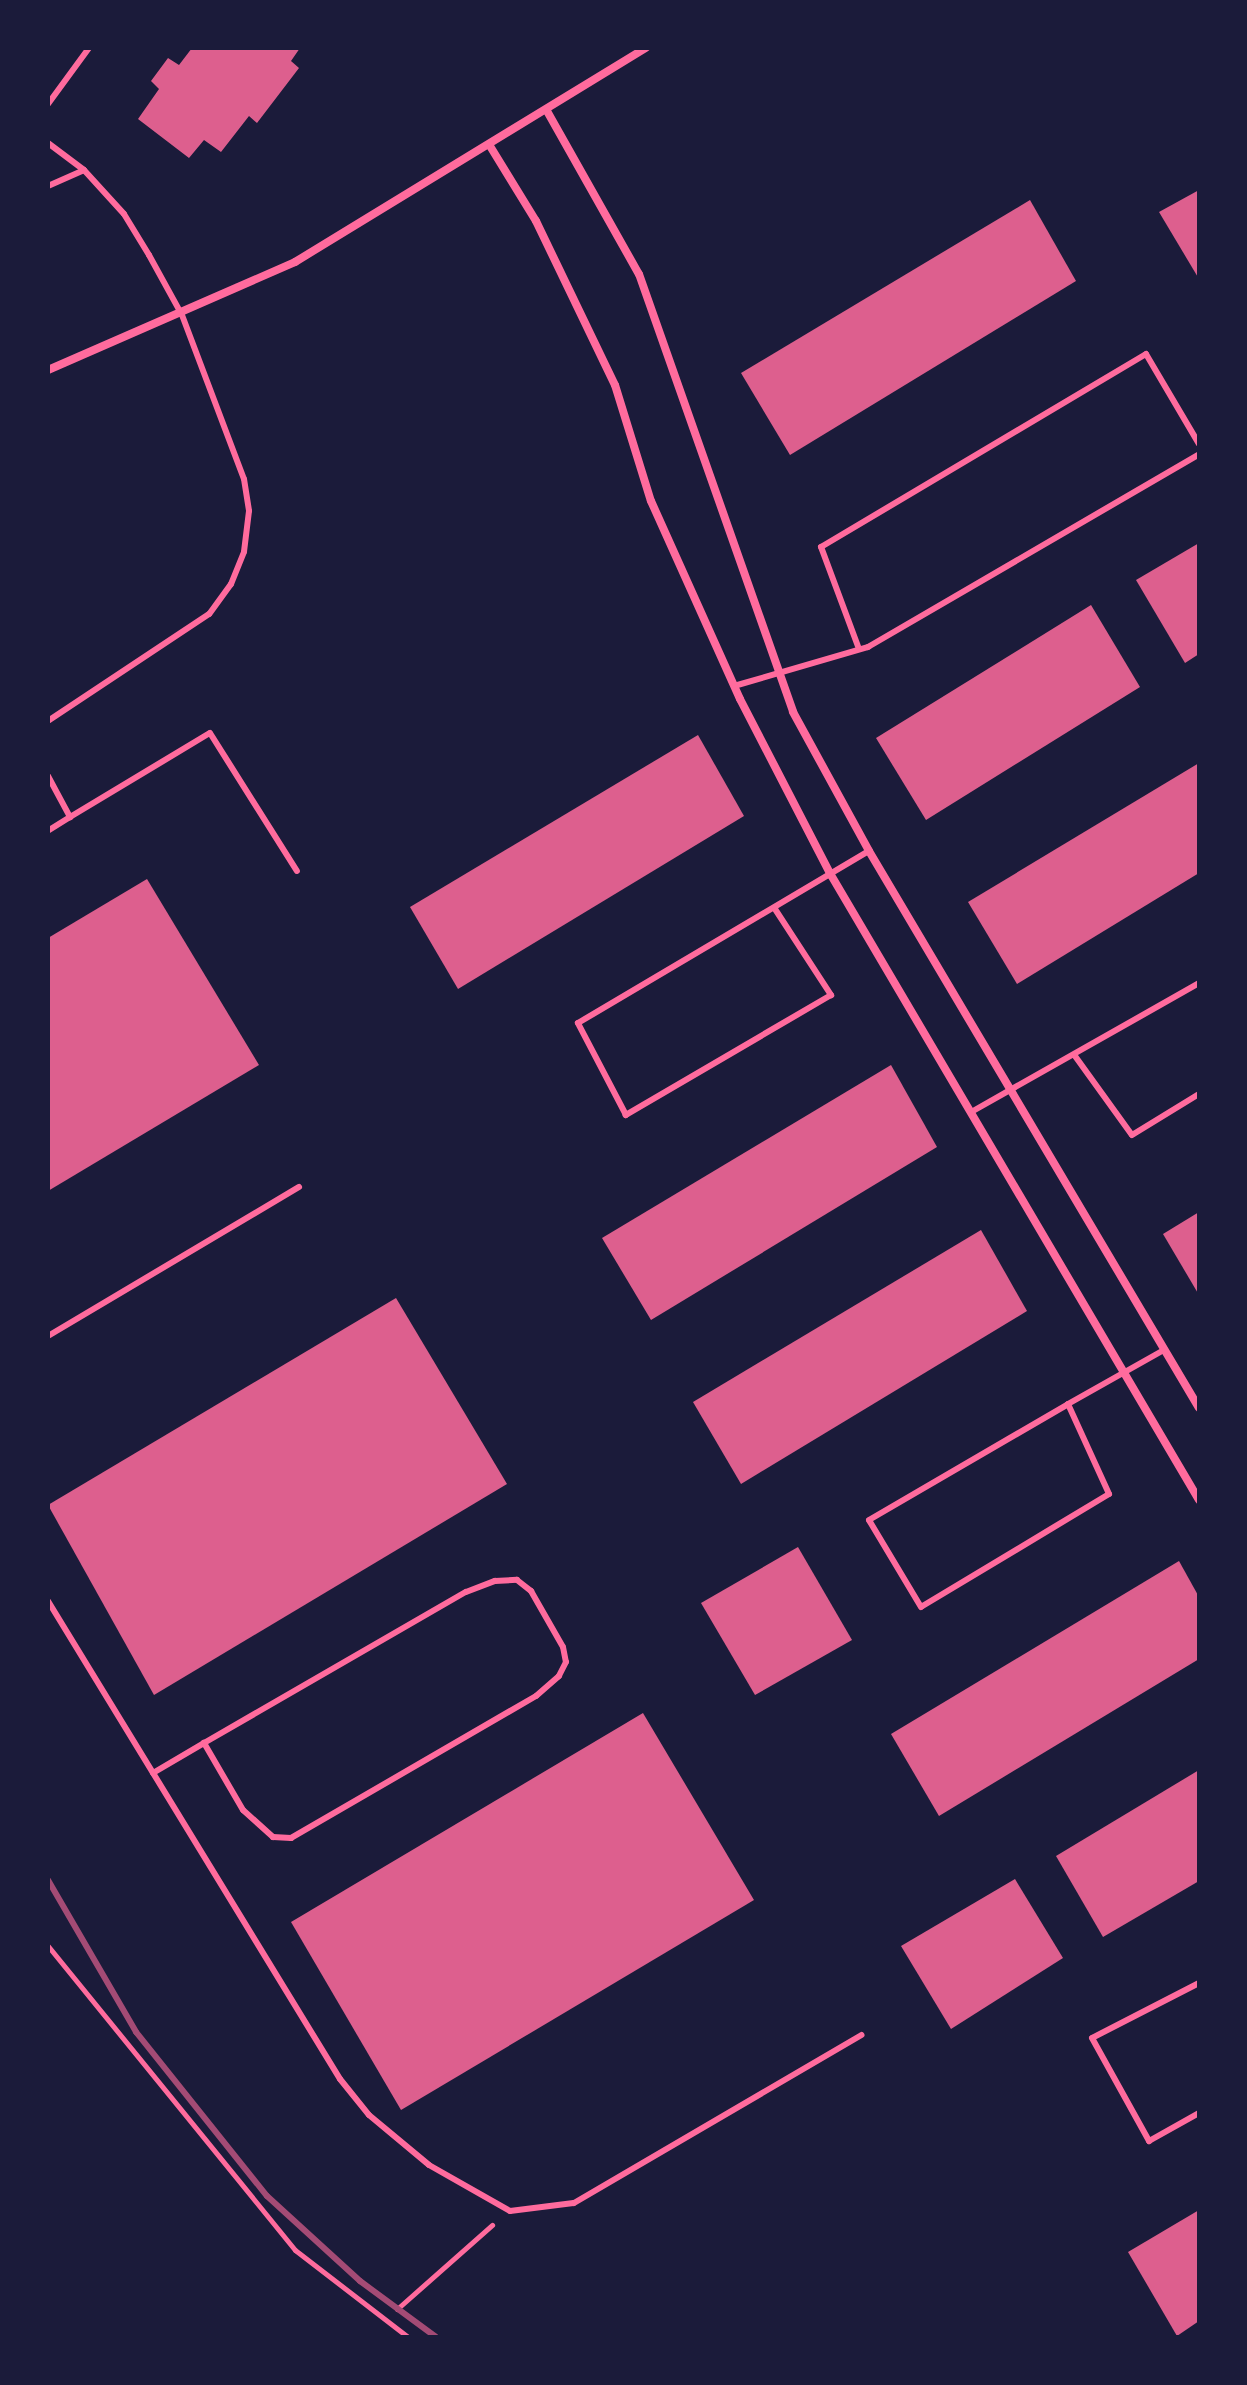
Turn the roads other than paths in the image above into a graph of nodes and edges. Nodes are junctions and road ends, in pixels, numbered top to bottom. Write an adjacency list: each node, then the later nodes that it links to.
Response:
1 (89, 48): 3 (lane)
2 (646, 48): 4 (street)
3 (48, 104)
4 (547, 111): 6 (street); 14 (street)
5 (48, 143): 7 (lane)
6 (490, 146): 9 (street); 15 (street)
7 (84, 170): 8 (lane); 9 (lane)
8 (48, 186)
9 (182, 315): 10 (street); 16 (lane)
10 (48, 370)
11 (1199, 444): 13 (lane)
12 (1199, 454): 13 (lane)
13 (859, 649): 14 (lane)
14 (775, 671): 15 (lane); 20 (street)
15 (734, 686): 22 (street)
16 (48, 721)
17 (48, 776): 18 (lane)
18 (70, 817): 19 (lane); 21 (lane)
19 (48, 831)
20 (869, 851): 22 (lane); 26 (street)
21 (297, 871)
22 (831, 875): 23 (lane); 28 (street)
23 (775, 909): 23 (lane)
24 (1199, 983): 25 (lane)
25 (1075, 1056): 26 (lane); 27 (lane)
26 (1012, 1088): 28 (lane); 31 (street)
27 (1199, 1094)
28 (973, 1111): 32 (street)
29 (299, 1187): 30 (lane)
30 (48, 1336)
31 (1164, 1350): 32 (lane); 34 (street)
32 (1126, 1372): 33 (lane); 35 (street)
33 (1068, 1404): 33 (lane)
34 (1199, 1408)
35 (1199, 1500)
36 (48, 1601): 38 (lane)
37 (204, 1743): 37 (lane); 38 (lane)
38 (153, 1773): 40 (lane)
39 (1199, 1983): 41 (lane)
40 (861, 2035)
41 (1199, 2113)

